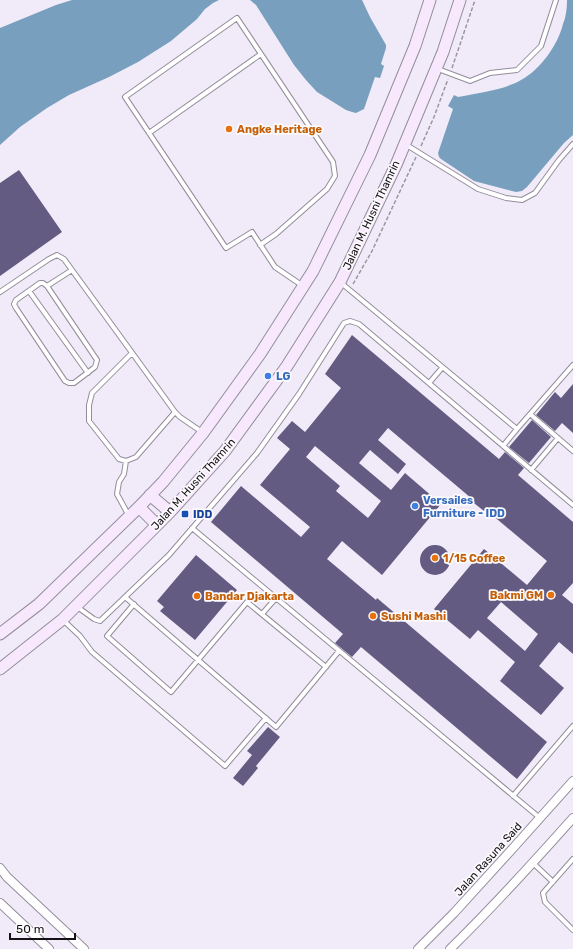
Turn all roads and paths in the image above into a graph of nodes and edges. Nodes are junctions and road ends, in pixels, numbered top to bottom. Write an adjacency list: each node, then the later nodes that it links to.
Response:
1 (430, 0): 13 (main road)
2 (460, 0): 5 (main road, Jalan M. Husni Thamrin)
3 (556, 0): 5 (lane)
4 (261, 54): 6 (lane); 6 (lane); 9 (lane)
5 (436, 68): 7 (main road, Jalan M. Husni Thamrin)
6 (149, 133): 9 (lane)
7 (404, 144): 8 (lane); 11 (main road, Jalan M. Husni Thamrin)
8 (573, 144)
9 (260, 245): 13 (lane)
10 (72, 270): 12 (lane); 15 (lane); 16 (lane)
11 (340, 282): 18 (lane); 33 (main road, Jalan M. Husni Thamrin)
12 (47, 286): 14 (lane); 19 (lane)
13 (303, 286): 24 (main road)
14 (29, 291): 19 (lane); 19 (lane)
15 (0, 292)
16 (132, 353): 21 (lane); 28 (lane)
17 (573, 365): 22 (lane)
18 (442, 368): 20 (lane); 23 (lane)
19 (88, 373)
20 (429, 383): 26 (lane); 36 (lane)
21 (175, 412): 24 (lane); 28 (lane)
22 (530, 414): 23 (lane); 25 (lane)
23 (517, 429): 26 (lane)
24 (202, 433): 30 (main road)
25 (558, 438): 27 (lane); 29 (lane)
26 (503, 446): 29 (lane)
27 (573, 451)
28 (126, 461): 34 (lane)
29 (531, 470): 31 (lane)
30 (150, 495): 32 (main road); 33 (main road)
31 (573, 505)
32 (139, 506): 34 (main road); 35 (main road)
33 (170, 512): 35 (main road, Jalan M. Husni Thamrin)
34 (129, 516): 43 (main road)
35 (157, 525): 40 (main road, Jalan M. Husni Thamrin)
36 (192, 528): 37 (lane); 38 (lane)
37 (125, 597): 39 (lane); 40 (lane)
38 (276, 598): 41 (lane); 44 (lane)
39 (134, 604): 45 (lane); 45 (lane)
40 (76, 606): 42 (main road, Jalan M. Husni Thamrin)
41 (262, 614): 45 (lane); 46 (lane)
42 (62, 619): 47 (main road, Jalan M. Husni Thamrin); 48 (lane)
43 (0, 634)
44 (339, 651): 46 (lane); 51 (lane)
45 (199, 660): 48 (lane)
46 (326, 667): 48 (lane)
47 (0, 669)
48 (266, 718)
49 (573, 726): 51 (lane)
50 (573, 781): 52 (street, Jalan Rasuna Said)
51 (513, 796): 52 (lane)
52 (540, 818): 60 (street, Jalan Rasuna Said)
53 (573, 818): 55 (street)
54 (573, 859): 57 (lane)
55 (533, 863): 57 (lane); 63 (street)
56 (0, 868): 62 (street)
57 (553, 882): 59 (lane)
58 (0, 903): 61 (street)
59 (573, 930)
60 (419, 948)
61 (49, 949)
62 (84, 949)
63 (450, 949)

